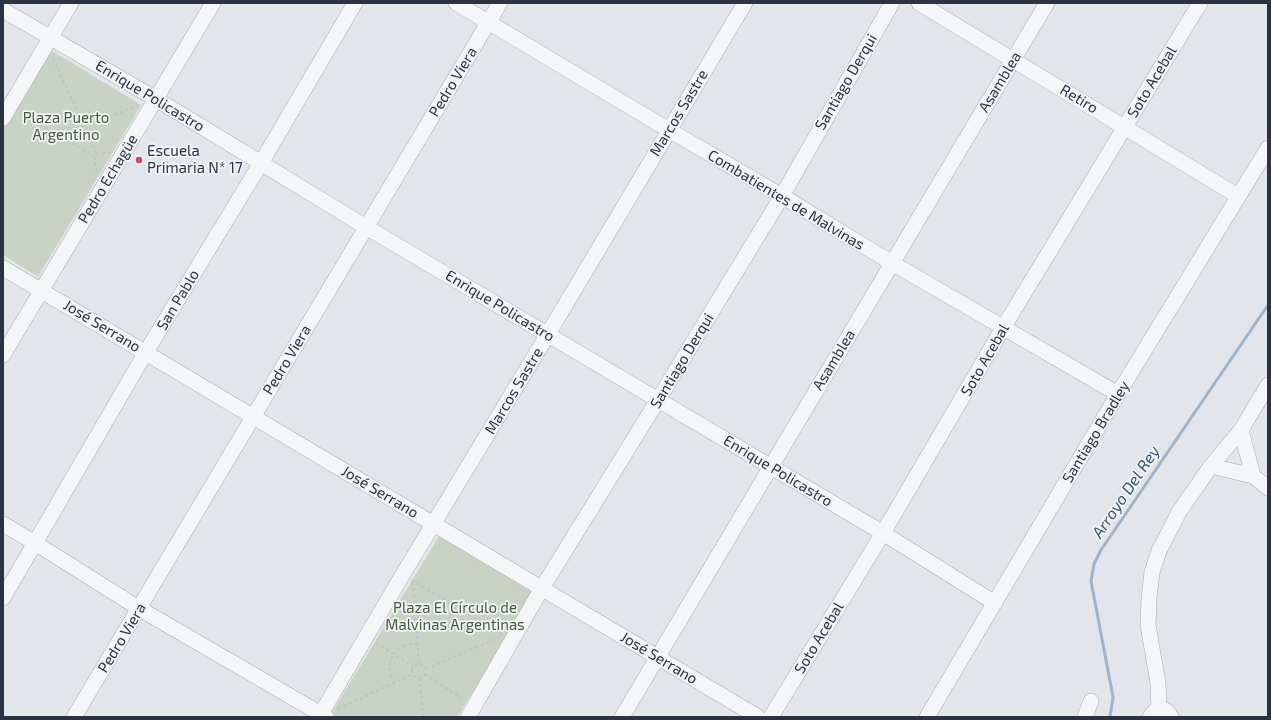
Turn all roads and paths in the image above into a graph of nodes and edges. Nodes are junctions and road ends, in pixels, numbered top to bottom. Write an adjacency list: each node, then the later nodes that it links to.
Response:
1 (71, 3): 13 (street)
2 (212, 3): 16 (street, Pedro Echagüe)
3 (355, 3): 28 (street, San Pablo)
4 (456, 3): 12 (street, Combatientes de Malvinas)
5 (500, 3): 12 (street, Pedro Viera)
6 (745, 3): 22 (street, Marcos Sastre)
7 (892, 3): 30 (street, Santiago Derqui)
8 (919, 3): 15 (street, Retiro)
9 (1047, 3): 15 (street, Asamblea)
10 (1200, 3): 21 (street, Soto Acebal)
11 (3, 10): 13 (street, Enrique Policastro)
12 (489, 23): 22 (street, Combatientes de Malvinas); 32 (street, Pedro Viera)
13 (50, 38): 16 (street, Enrique Policastro); 19 (street)
14 (52, 56): 20 (path)
15 (1013, 60): 21 (street, Retiro); 33 (street, Asamblea)
16 (156, 99): 28 (street, Enrique Policastro); 35 (street, Pedro Echagüe)
17 (141, 105): 20 (path)
18 (20, 113): 23 (path)
19 (3, 118)
20 (84, 126): 23 (path); 25 (path)
21 (1126, 127): 31 (street, Retiro); 36 (street, Soto Acebal)
22 (669, 130): 30 (street, Combatientes de Malvinas); 37 (street, Marcos Sastre)
23 (58, 136): 26 (path)
24 (1268, 148): 31 (street, Santiago Bradley)
25 (97, 155): 26 (path); 27 (path)
26 (95, 157): 29 (path)
27 (109, 158)
28 (261, 163): 32 (street, Enrique Policastro); 38 (street, San Pablo)
29 (103, 169)
30 (782, 196): 33 (street, Combatientes de Malvinas); 42 (street, Santiago Derqui)
31 (1238, 196): 41 (street, Santiago Bradley)
32 (366, 227): 37 (street, Enrique Policastro); 43 (street, Pedro Viera)
33 (892, 263): 36 (street, Combatientes de Malvinas); 45 (street, Asamblea)
34 (3, 268): 35 (street, José Serrano)
35 (42, 290): 38 (street, José Serrano); 39 (street, Pedro Echagüe)
36 (1003, 328): 41 (street, Combatientes de Malvinas); 51 (street, Soto Acebal)
37 (548, 334): 42 (street, Enrique Policastro); 50 (street, Marcos Sastre)
38 (146, 352): 43 (street, José Serrano); 52 (street, San Pablo)
39 (3, 355)
40 (1268, 384): 44 (street)
41 (1118, 394): 56 (street, Santiago Bradley)
42 (658, 400): 45 (street, Enrique Policastro); 54 (street, Santiago Derqui)
43 (253, 416): 50 (street, José Serrano); 57 (street, Pedro Viera)
44 (1241, 430): 46 (street); 47 (street)
45 (770, 466): 51 (street, Enrique Policastro); 62 (street, Asamblea)
46 (1211, 466): 47 (street); 72 (street)
47 (1253, 476): 48 (street)
48 (1268, 488)
49 (3, 524): 52 (street)
50 (434, 524): 53 (street, Marcos Sastre); 54 (street, José Serrano)
51 (883, 533): 56 (street, Enrique Policastro); 78 (street, Soto Acebal)
52 (35, 543): 55 (street, San Pablo); 57 (street)
53 (408, 577): 58 (street, Marcos Sastre); 59 (path); 60 (path)
54 (542, 588): 59 (street, Santiago Derqui); 62 (street, José Serrano)
55 (3, 598)
56 (995, 603): 79 (street, Santiago Bradley)
57 (140, 609): 73 (street); 74 (street, Pedro Viera)
58 (366, 637): 61 (path); 73 (street, Marcos Sastre)
59 (508, 638): 65 (path); 71 (street, Santiago Derqui)
60 (417, 644): 61 (path); 63 (path)
61 (393, 654): 64 (path); 69 (path)
62 (657, 657): 76 (street, Asamblea); 77 (street, José Serrano)
63 (419, 664): 64 (path); 65 (path)
64 (414, 667): 66 (path)
65 (426, 669): 67 (path)
66 (413, 674): 68 (path); 69 (path)
67 (425, 674): 68 (path); 71 (path)
68 (420, 678): 75 (path)
69 (395, 682): 73 (path)
70 (1091, 701): 80 (street)
71 (471, 711)
72 (1160, 714)
73 (326, 715)
74 (74, 717)
75 (423, 717)
76 (622, 717)
77 (758, 717)
78 (771, 717)
79 (927, 717)
80 (1085, 717)

